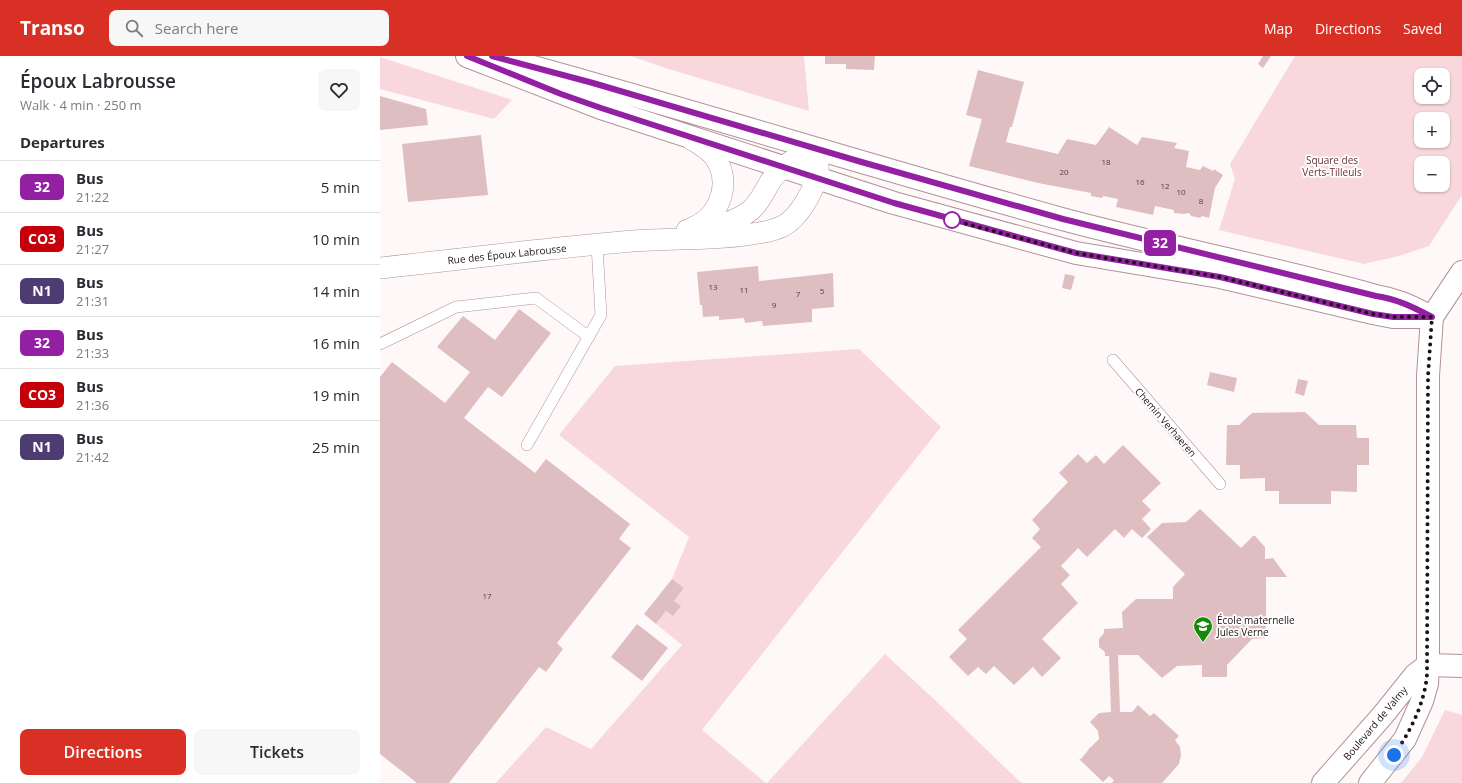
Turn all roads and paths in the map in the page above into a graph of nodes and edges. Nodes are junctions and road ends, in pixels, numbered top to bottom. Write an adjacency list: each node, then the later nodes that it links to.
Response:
1 (467, 56): 3 (main road, Rue des Époux Labrousse)
2 (493, 56): 4 (main road)
3 (684, 136): 5 (main road, Rue des Époux Labrousse); 7 (street, Rue des Époux Labrousse)
4 (813, 148): 5 (street, Rue des Époux Labrousse); 6 (street, Rue des Époux Labrousse); 12 (main road)
5 (783, 168): 6 (main road, Rue des Époux Labrousse); 7 (street, Rue des Époux Labrousse)
6 (816, 178): 8 (street, Rue des Époux Labrousse); 12 (main road, Rue des Époux Labrousse)
7 (687, 230): 8 (street, Rue des Époux Labrousse)
8 (634, 241): 9 (street, Rue des Époux Labrousse)
9 (597, 245): 10 (street, Rue des Époux Labrousse); 13 (lane)
10 (380, 268)
11 (1462, 272): 12 (main road)
12 (1432, 317): 18 (main road, Boulevard de Valmy)
13 (589, 337): 14 (lane); 16 (lane)
14 (380, 344)
15 (1113, 360): 17 (lane, Chemin Verhaeren)
16 (527, 445)
17 (1220, 484)
18 (1428, 665): 19 (main road); 20 (main road, Boulevard de Valmy); 21 (main road, Boulevard de Valmy)
19 (1462, 666)
20 (1323, 783)
21 (1370, 783)

